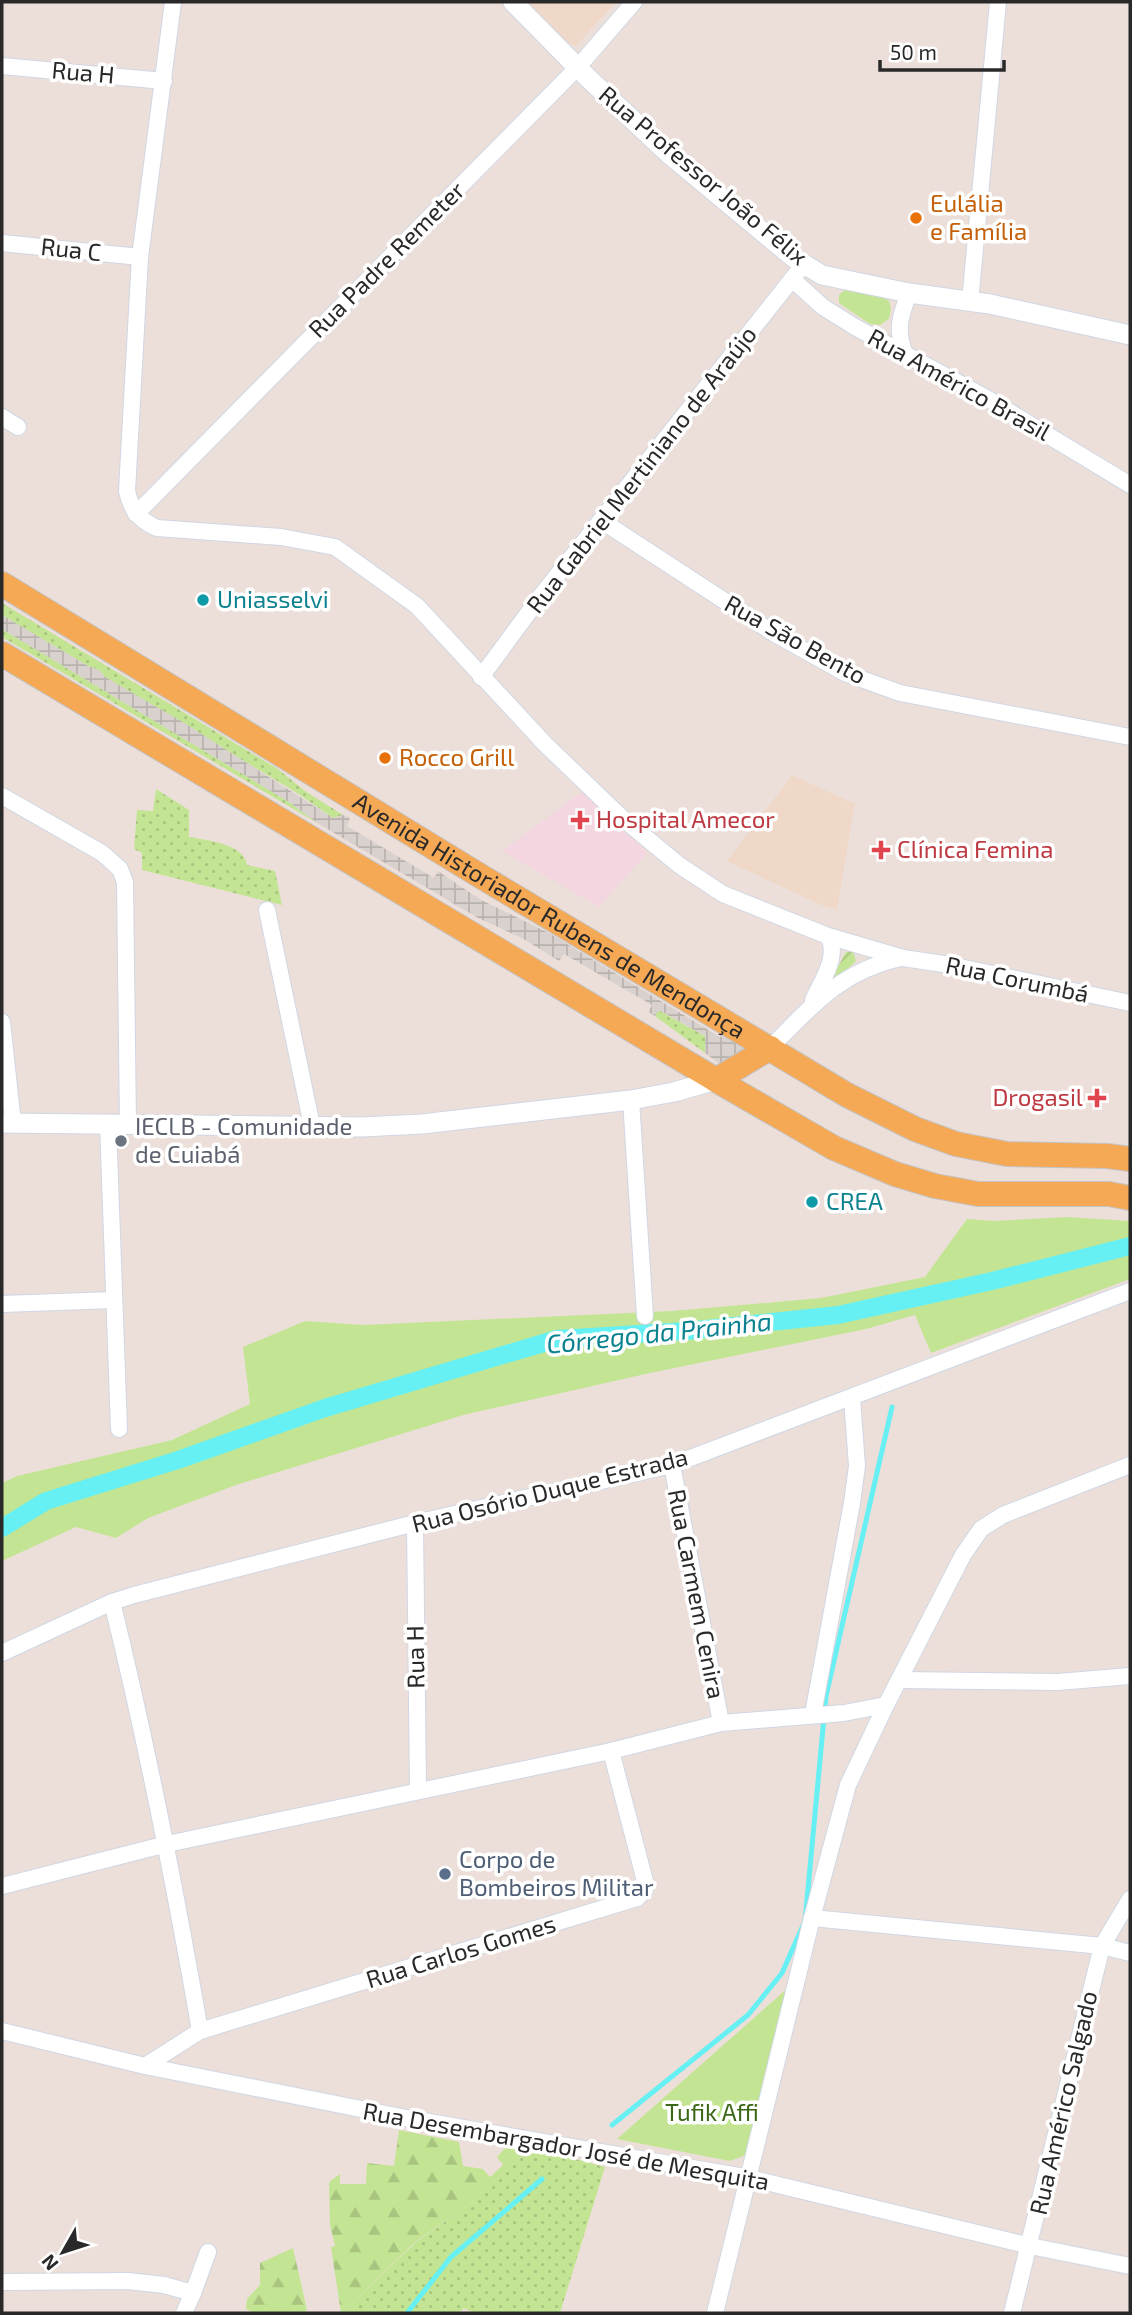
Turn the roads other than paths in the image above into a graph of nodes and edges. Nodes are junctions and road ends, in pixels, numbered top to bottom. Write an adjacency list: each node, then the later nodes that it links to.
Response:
1 (173, 2): 7 (street)
2 (513, 2): 6 (street, Rua Professor João Félix)
3 (634, 2): 6 (street, Rua Padre Remeter)
4 (998, 2): 12 (street)
5 (2, 66): 7 (street, Rua H)
6 (578, 67): 10 (street, Rua Professor João Félix); 18 (street, Rua Padre Remeter)
7 (164, 81): 9 (street)
8 (2, 243): 9 (street, Rua C)
9 (140, 257): 18 (street)
10 (798, 271): 11 (street, Rua Professor João Félix); 14 (street, Rua Américo Brasil); 19 (street, Rua Gabriel Mertiniano de Araújo)
11 (909, 293): 12 (street, Rua Professor João Félix); 14 (street)
12 (970, 302): 13 (street, Rua Professor João Félix)
13 (1130, 335)
14 (906, 356): 17 (street, Rua Américo Brasil)
15 (2, 417): 16 (street)
16 (18, 427)
17 (1130, 485)
18 (136, 514): 22 (street)
19 (602, 521): 22 (street, Rua Gabriel Mertiniano de Araújo); 23 (street, Rua São Bento)
20 (2, 584): 31 (main road, Avenida Historiador Rubens de Mendonça)
21 (2, 654): 32 (main road)
22 (481, 677): 26 (street)
23 (1130, 737)
24 (2, 796): 38 (street)
25 (267, 910): 39 (street)
26 (828, 936): 27 (street, Rua Corumbá); 29 (street, Rua Corumbá)
27 (903, 958): 28 (street, Rua Corumbá); 29 (street, Rua Corumbá)
28 (1130, 1003)
29 (809, 1009): 31 (street, Rua Corumbá)
30 (2, 1022): 36 (street)
31 (770, 1048): 33 (main road); 40 (main road, Avenida Historiador Rubens de Mendonça)
32 (674, 1055): 33 (main road); 34 (street)
33 (716, 1080): 34 (street); 41 (main road)
34 (674, 1092): 35 (street)
35 (631, 1100): 39 (street); 45 (street)
36 (8, 1123): 37 (street)
37 (108, 1124): 38 (street); 43 (street)
38 (128, 1125): 39 (street)
39 (312, 1126)
40 (1130, 1159)
41 (1130, 1198)
42 (1130, 1291): 46 (street, Rua Osório Duque Estrada)
43 (114, 1300): 44 (street); 47 (street)
44 (2, 1304)
45 (645, 1316)
46 (852, 1398): 48 (street, Rua Osório Duque Estrada); 57 (street)
47 (119, 1429)
48 (672, 1465): 50 (street, Rua Osório Duque Estrada); 58 (street, Rua Carmem Cenira)
49 (1130, 1465): 54 (street)
50 (415, 1523): 51 (street, Rua Osório Duque Estrada); 61 (street, Rua H)
51 (112, 1602): 52 (street, Rua Osório Duque Estrada); 62 (street)
52 (2, 1653)
53 (1130, 1676): 54 (street)
54 (900, 1680): 55 (street)
55 (886, 1705): 56 (street); 59 (street)
56 (841, 1713): 57 (street); 59 (street)
57 (816, 1714): 58 (street)
58 (721, 1724): 60 (street)
59 (872, 1735): 65 (street)
60 (611, 1751): 61 (street); 69 (street, Rua Carlos Gomes)
61 (418, 1790): 62 (street)
62 (167, 1844): 63 (street); 69 (street)
63 (2, 1886)
64 (1130, 1899): 66 (street, Rua Américo Salgado)
65 (812, 1918): 66 (street); 72 (street)
66 (1102, 1946): 67 (street); 73 (street, Rua Américo Salgado)
67 (1130, 1952)
68 (2, 2031): 70 (street); 71 (street, Rua Desembargador José de Mesquita)
69 (200, 2031): 71 (street, Rua Carlos Gomes)
70 (2, 2043)
71 (145, 2066): 72 (street, Rua Desembargador José de Mesquita)
72 (750, 2178): 73 (street, Rua Desembargador José de Mesquita); 79 (street)
73 (1030, 2246): 75 (street, Rua Desembargador José de Mesquita); 80 (street, Rua Américo Salgado)
74 (208, 2252): 77 (street)
75 (1130, 2266)
76 (2, 2282): 77 (street)
77 (193, 2293): 78 (street)
78 (184, 2313)
79 (715, 2313)
80 (1012, 2313)

